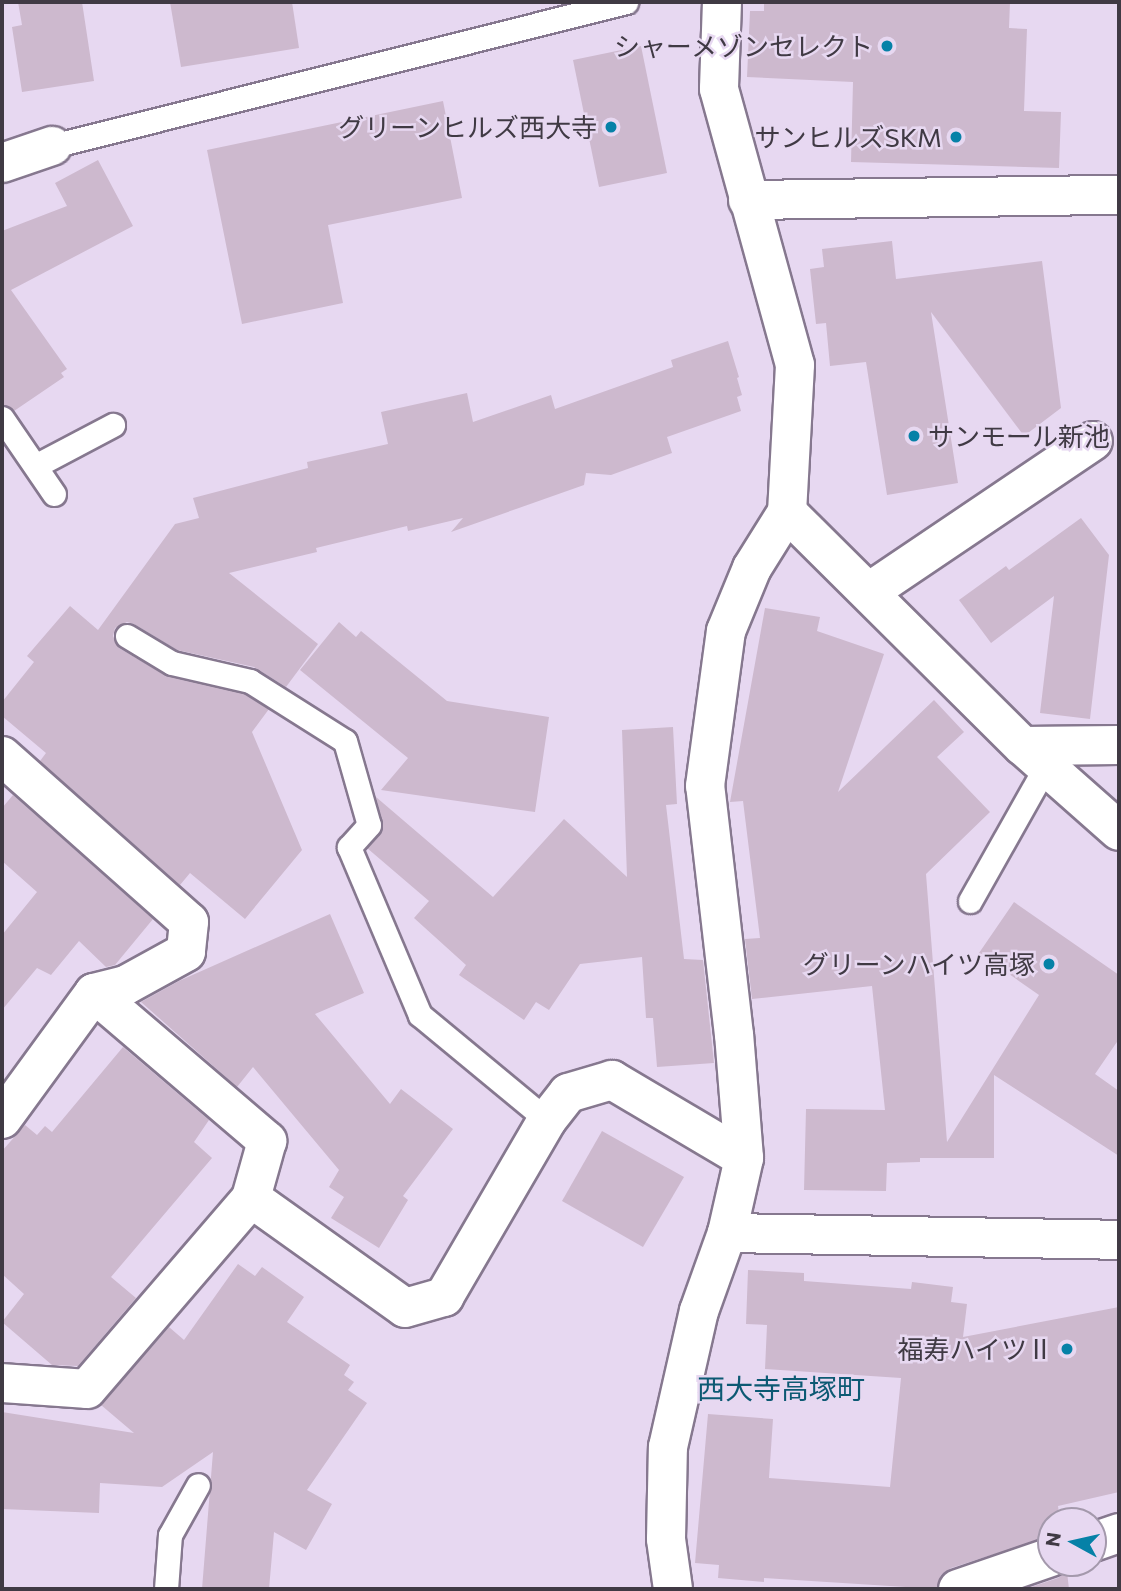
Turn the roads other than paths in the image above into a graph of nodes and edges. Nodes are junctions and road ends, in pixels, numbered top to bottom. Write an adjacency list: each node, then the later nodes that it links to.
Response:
1 (626, 2): 3 (lane)
2 (722, 2): 6 (street)
3 (52, 146): 4 (street)
4 (2, 163)
5 (1119, 195): 6 (street)
6 (748, 200): 12 (street)
7 (2, 418): 10 (lane)
8 (113, 425): 10 (lane)
9 (1093, 441): 13 (street)
10 (37, 465): 11 (lane)
11 (54, 494)
12 (787, 512): 13 (street); 23 (street)
13 (869, 592): 17 (street)
14 (127, 636): 22 (lane)
15 (1119, 745): 17 (street)
16 (2, 756): 20 (street)
17 (1035, 756): 18 (street); 19 (lane)
18 (1119, 831)
19 (970, 901)
20 (94, 993): 21 (street); 24 (street)
21 (2, 1119)
22 (547, 1120): 23 (street); 24 (street)
23 (744, 1158): 25 (street)
24 (251, 1198): 27 (street)
25 (727, 1233): 26 (street); 31 (street)
26 (1119, 1240)
27 (2, 1383)
28 (198, 1485): 30 (lane)
29 (1037, 1562): 32 (street)
30 (166, 1589)
31 (673, 1589)
32 (958, 1589)

